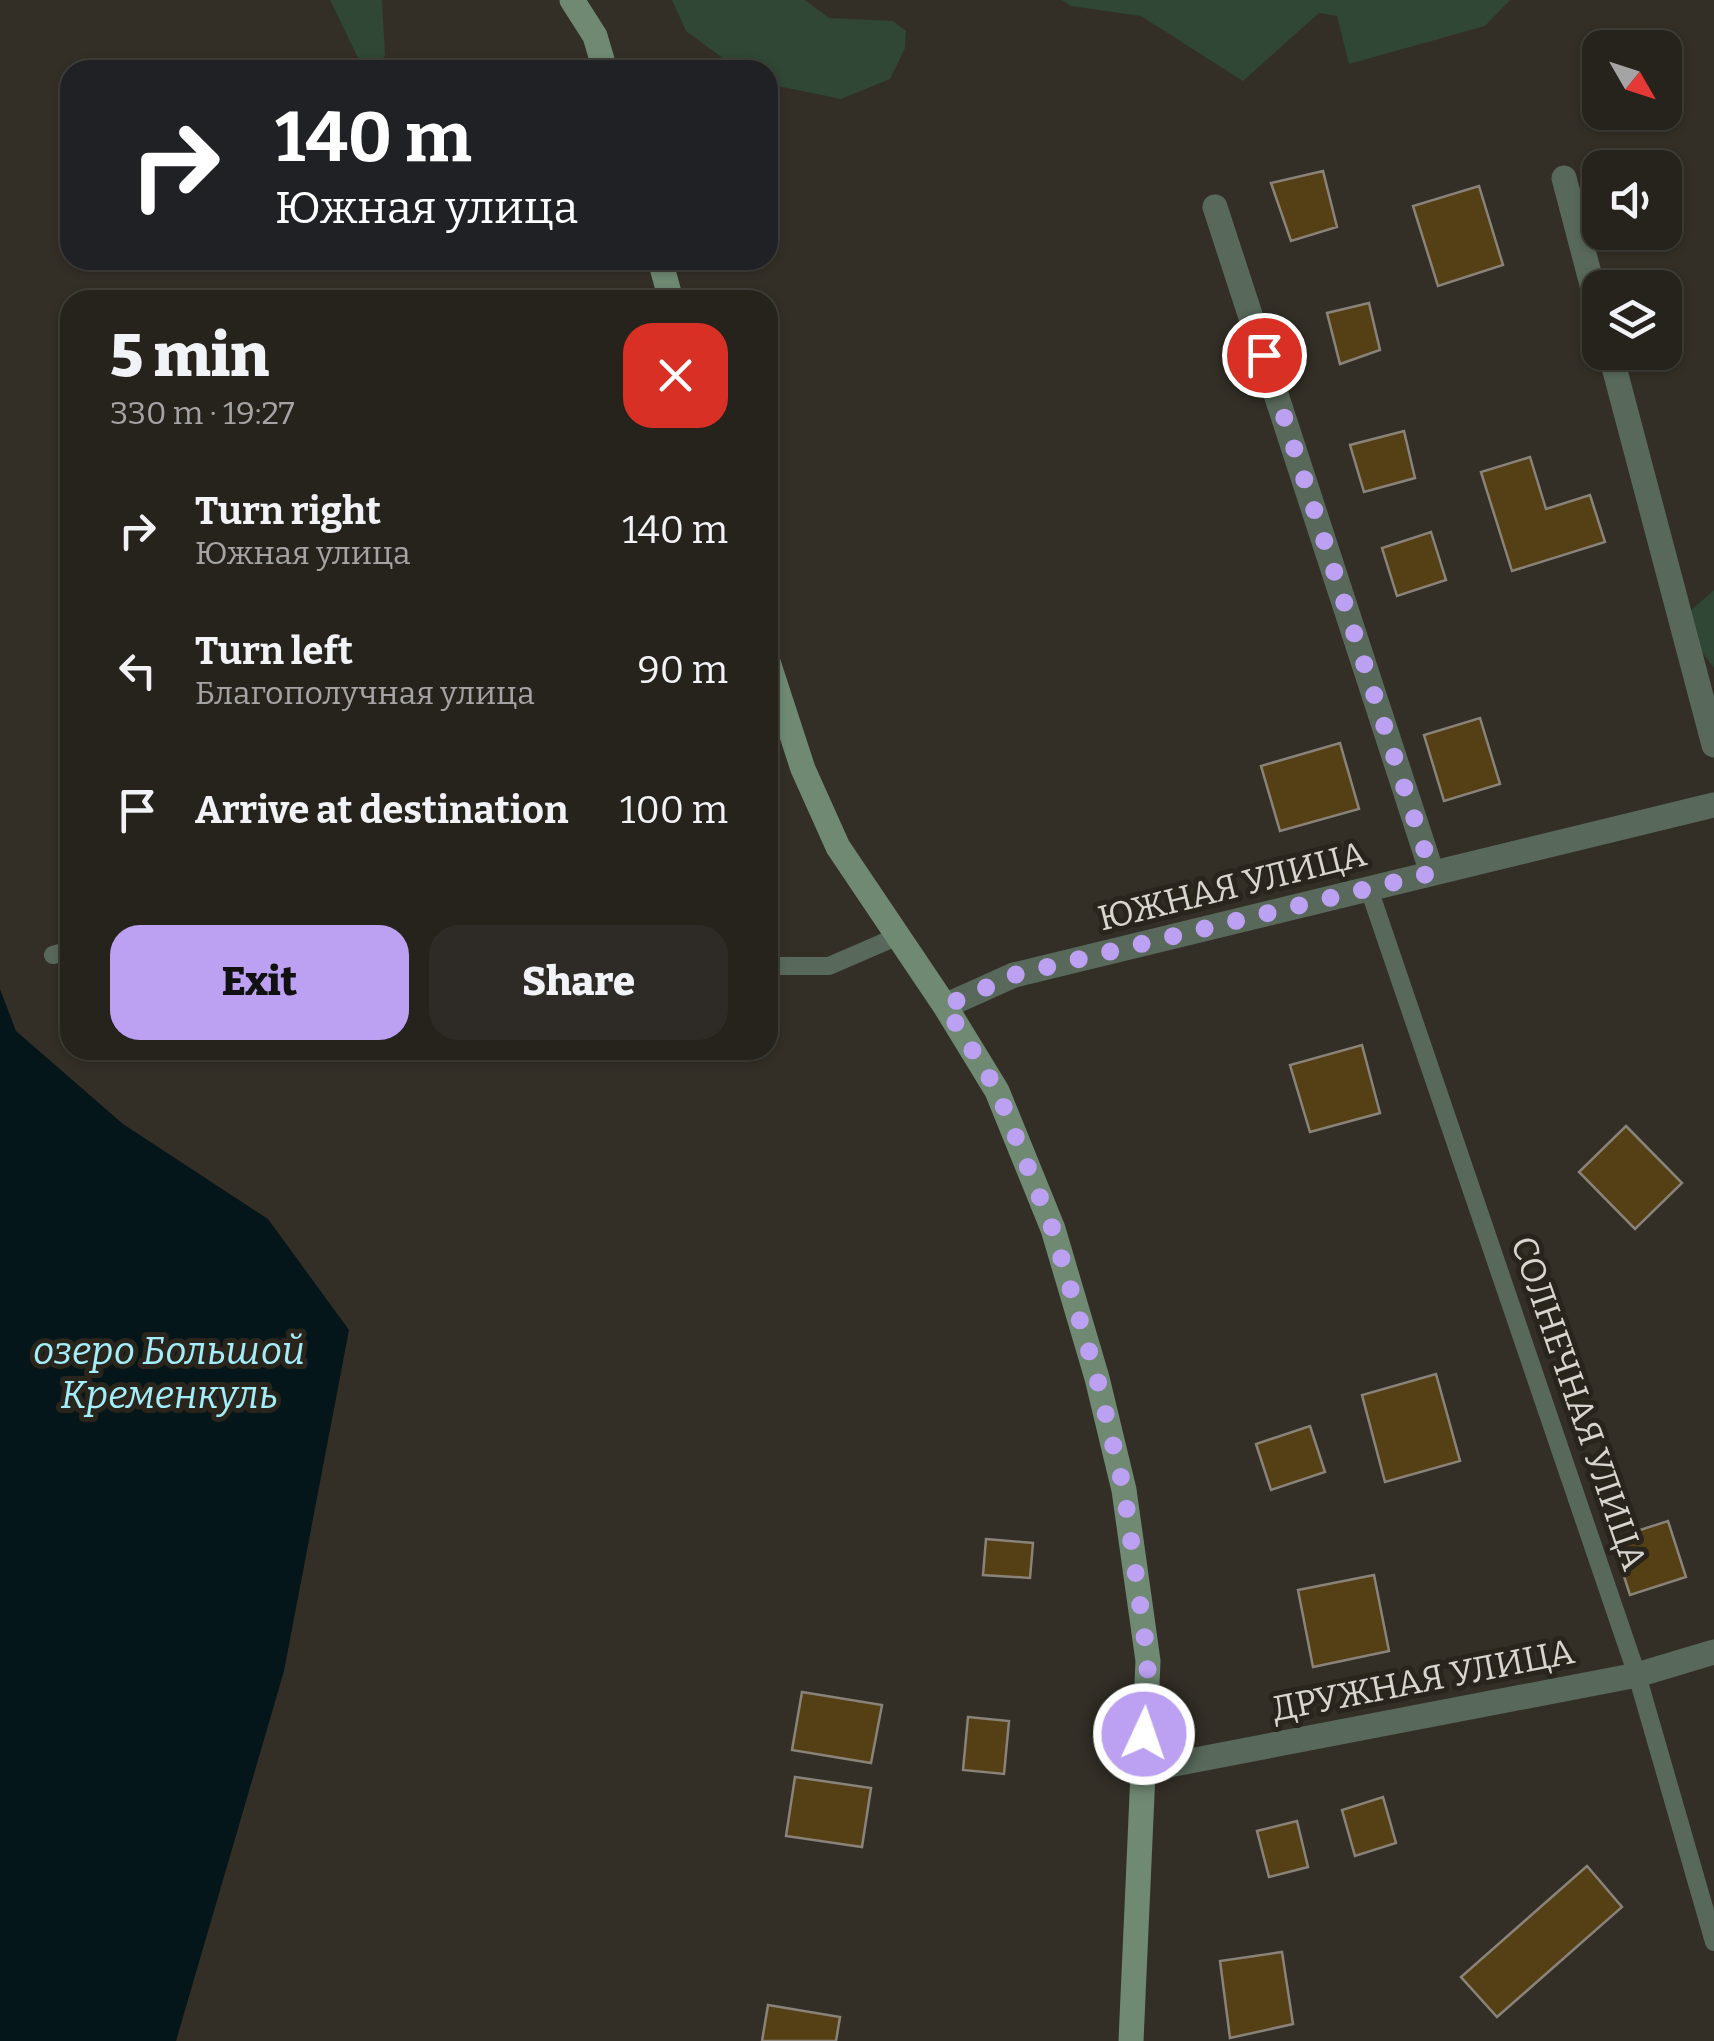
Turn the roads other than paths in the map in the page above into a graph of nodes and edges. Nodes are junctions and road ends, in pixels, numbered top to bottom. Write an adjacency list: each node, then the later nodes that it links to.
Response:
1 (572, 0): 2 (street)
2 (603, 60)
3 (1564, 178): 5 (street)
4 (1215, 207): 10 (street)
5 (1588, 270)
6 (1615, 370): 8 (street)
7 (778, 693): 12 (street)
8 (1714, 744)
9 (1714, 805): 10 (street, ЮЖНАЯ УЛИЦА)
10 (1432, 873): 11 (street, ЮЖНАЯ УЛИЦА)
11 (1369, 889): 14 (street, ЮЖНАЯ УЛИЦА); 16 (lane, СОЛНЕЧНАЯ УЛИЦА)
12 (896, 937): 13 (lane); 14 (street)
13 (778, 966)
14 (945, 1006): 17 (street)
15 (1714, 1652): 16 (street, ДРУЖНАЯ УЛИЦА)
16 (1637, 1675): 17 (street, ДРУЖНАЯ УЛИЦА); 18 (lane, СОЛНЕЧНАЯ УЛИЦА)
17 (1143, 1770): 19 (street)
18 (1714, 1942)
19 (1131, 2041)

